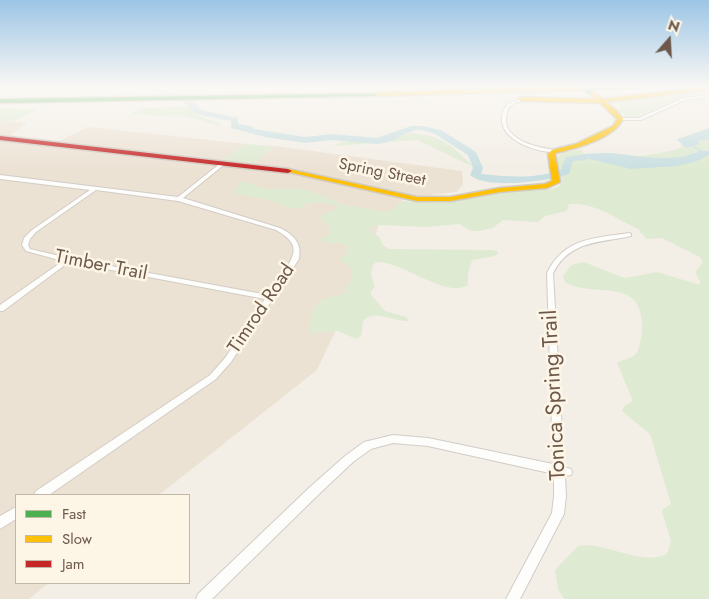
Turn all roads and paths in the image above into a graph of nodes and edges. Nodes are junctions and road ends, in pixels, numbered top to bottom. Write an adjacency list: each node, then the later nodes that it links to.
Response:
1 (505, 114): 6 (street)
2 (616, 114): 4 (main road)
3 (651, 114): 4 (street)
4 (620, 119): 6 (main road)
5 (0, 138): 7 (main road, Spring Street)
6 (554, 151): 7 (main road, Spring Street)
7 (224, 163): 10 (street)
8 (0, 177): 9 (street, Timrod Road)
9 (94, 189): 10 (street, Timrod Road); 12 (street, Timber Trail)
10 (180, 199): 13 (street, Timrod Road)
11 (629, 235): 15 (street, Tonica Spring Trail)
12 (68, 260): 13 (street, Timber Trail); 14 (street)
13 (270, 298): 16 (street, Timrod Road)
14 (0, 309)
15 (563, 471): 19 (street); 20 (street, Tonica Spring Trail)
16 (41, 494)
17 (15, 513): 18 (street)
18 (0, 523)
19 (203, 599)
20 (512, 599)

